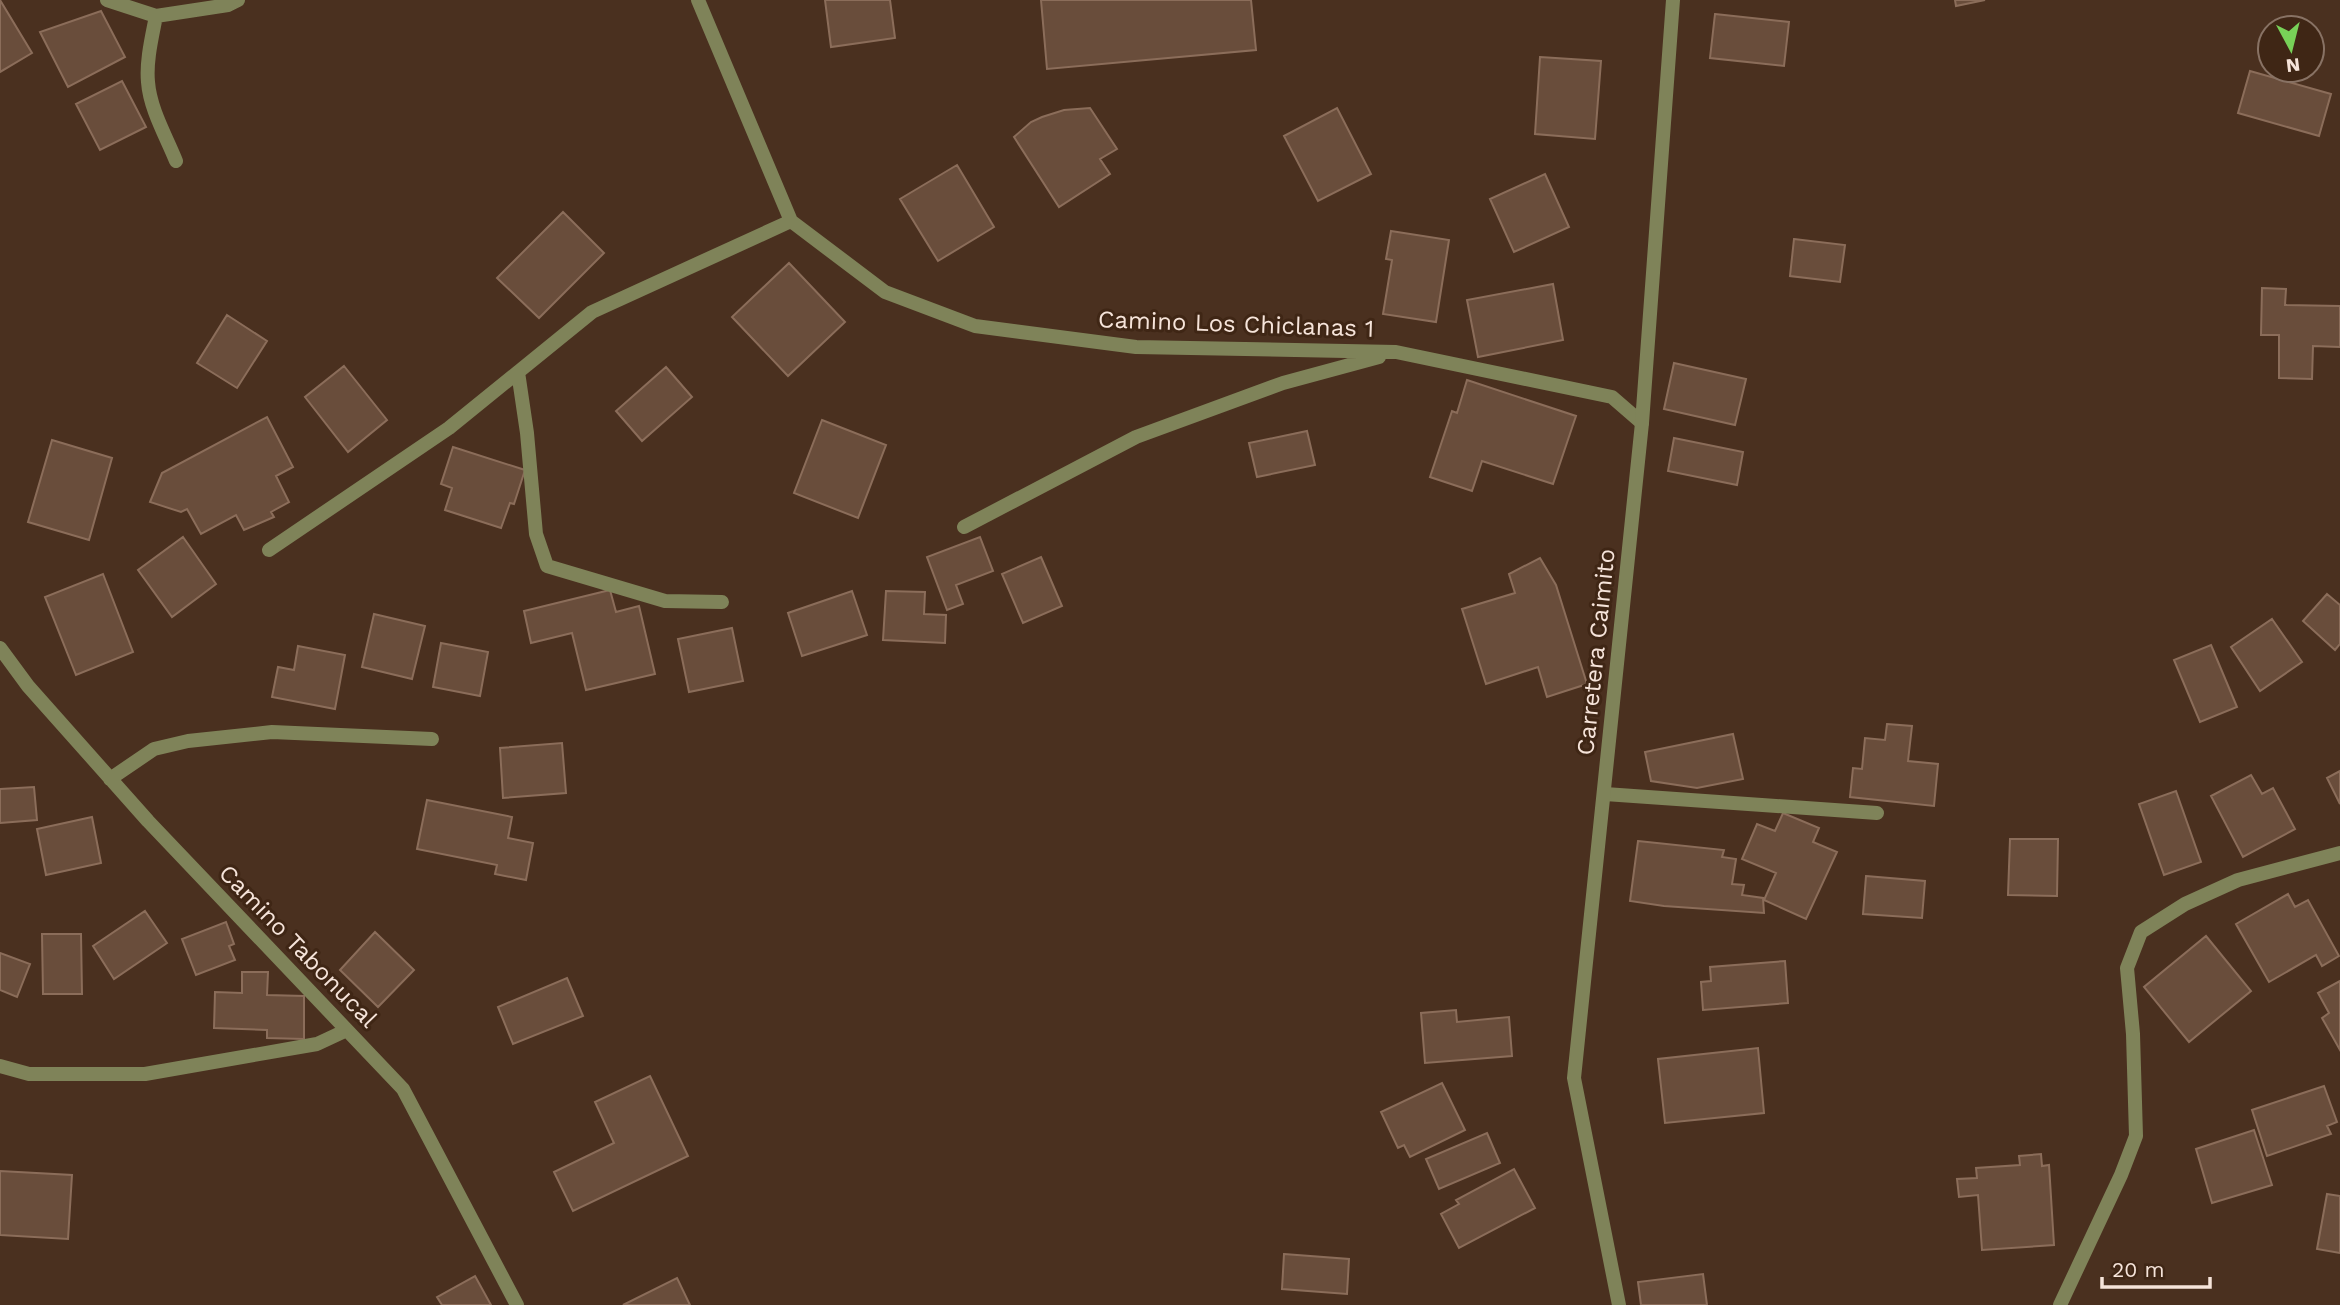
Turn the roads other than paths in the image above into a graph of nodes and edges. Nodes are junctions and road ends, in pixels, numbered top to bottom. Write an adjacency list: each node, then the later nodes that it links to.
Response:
1 (107, 0): 5 (street)
2 (237, 0): 5 (street)
3 (698, 0): 7 (street)
4 (1673, 0): 10 (street, Carretera Caimito)
5 (156, 16): 6 (street)
6 (176, 161)
7 (791, 221): 8 (street, Camino Los Chiclanas 1); 9 (street)
8 (1396, 352): 10 (street, Camino Los Chiclanas 1); 11 (street)
9 (518, 372): 12 (street); 13 (street)
10 (1642, 423): 17 (street, Carretera Caimito)
11 (964, 527)
12 (269, 550)
13 (722, 602)
14 (0, 648): 16 (street, Camino Tabonucal)
15 (432, 739): 16 (street)
16 (110, 779): 20 (street, Camino Tabonucal)
17 (1605, 794): 18 (street); 23 (street, Carretera Caimito)
18 (1877, 813)
19 (2340, 853): 24 (street)
20 (347, 1030): 21 (street); 22 (street, Camino Tabonucal)
21 (0, 1066)
22 (517, 1305)
23 (1619, 1305)
24 (2060, 1305)

